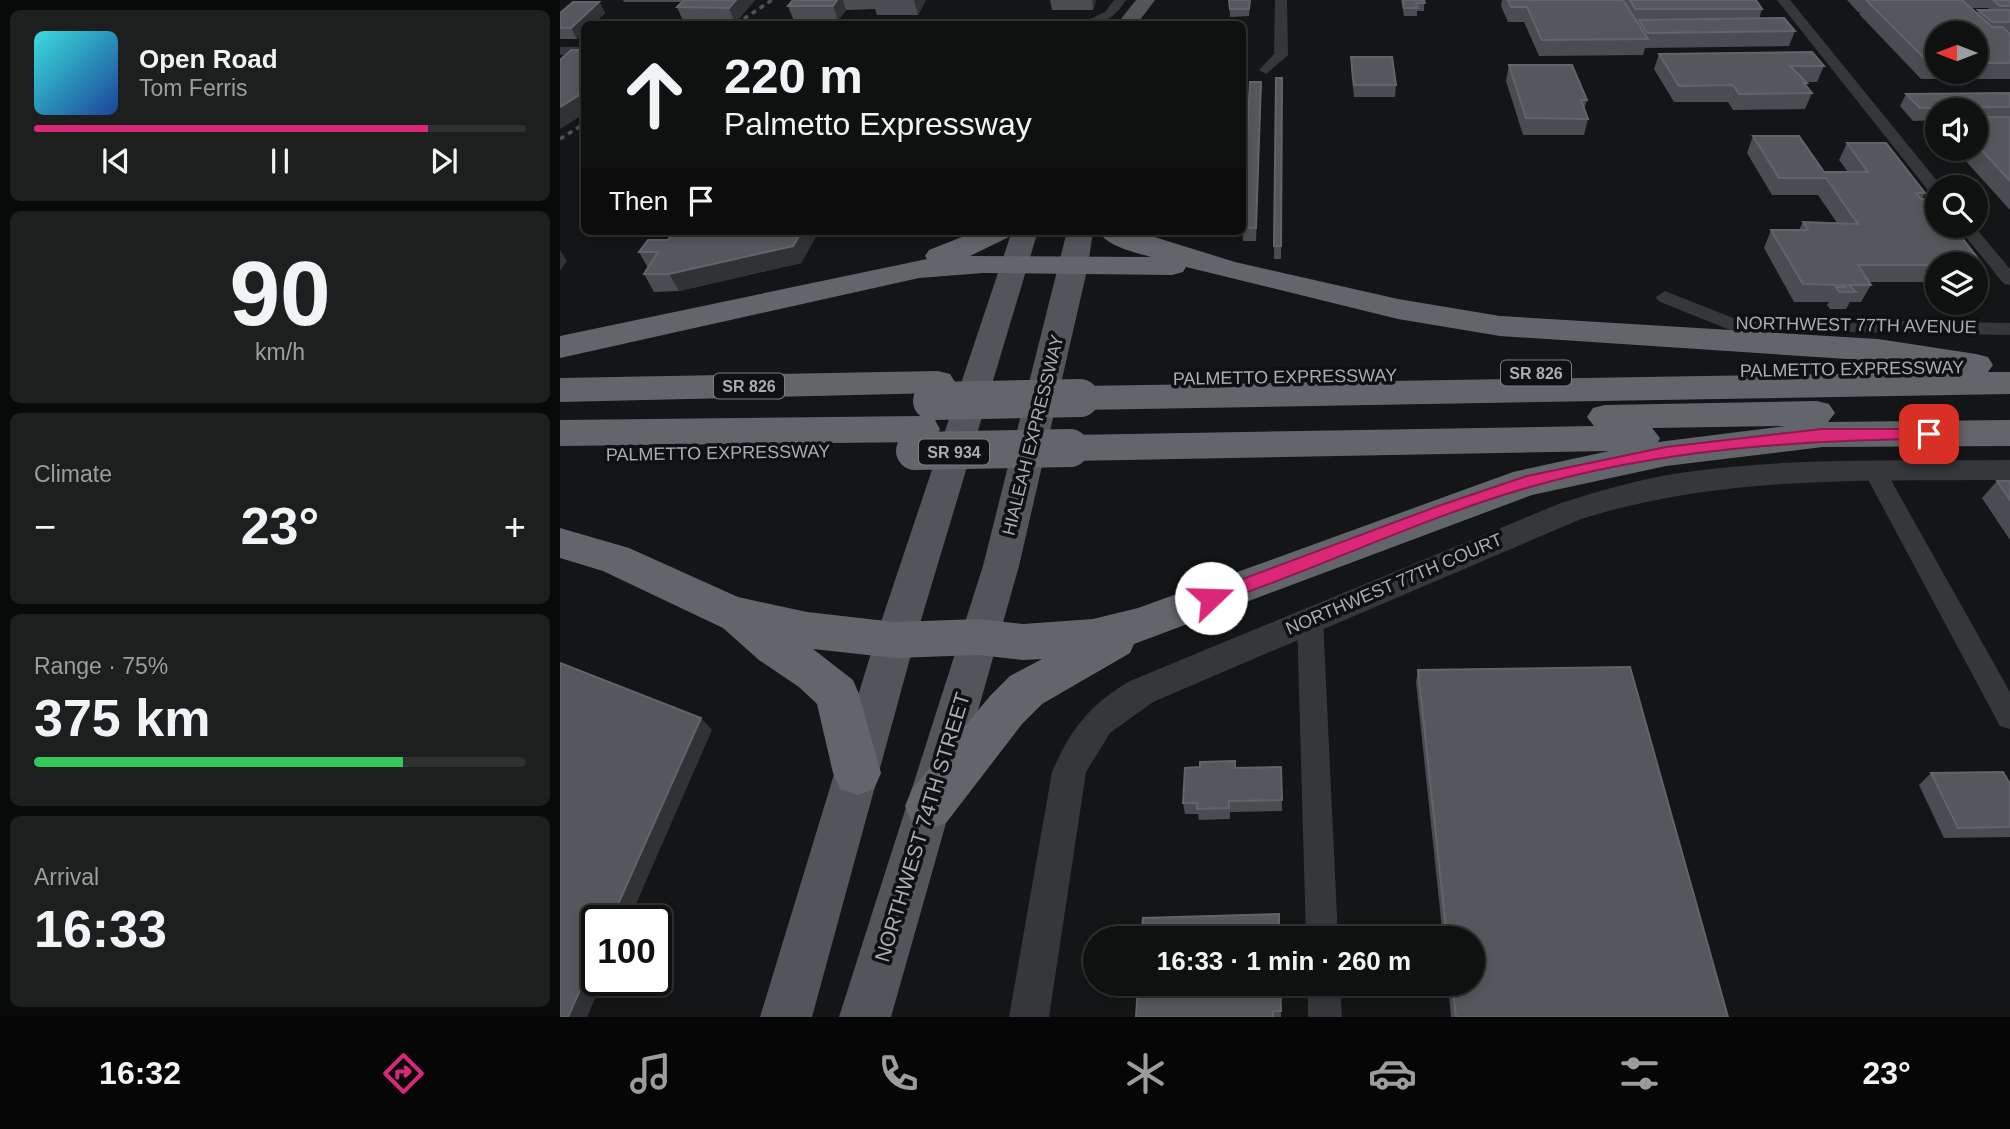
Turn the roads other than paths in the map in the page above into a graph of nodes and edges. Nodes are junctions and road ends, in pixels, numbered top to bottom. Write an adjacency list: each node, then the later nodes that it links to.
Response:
1 (1120, 0): 5 (street)
2 (1146, 0): 6 (main road)
3 (1281, 0): 9 (street)
4 (1783, 0): 10 (street)
5 (1097, 21)
6 (1129, 21)
7 (560, 51): 8 (street)
8 (581, 51)
9 (1266, 70)
10 (1925, 176)
11 (991, 235): 19 (highway)
12 (1024, 235): 16 (main road, SR 934)
13 (1079, 235): 17 (main road, HIALEAH EXPRESSWAY)
14 (1120, 235): 18 (highway)
15 (1975, 238): 20 (street)
16 (1013, 264): 17 (highway); 19 (highway); 41 (main road, SR 934)
17 (1074, 266): 18 (highway); 40 (main road, HIALEAH EXPRESSWAY)
18 (1227, 270): 24 (highway)
19 (904, 272): 23 (highway)
20 (2010, 280)
21 (1665, 298): 22 (street, NORTHWEST 77TH AVENUE)
22 (2010, 329)
23 (560, 347)
24 (2003, 372): 28 (highway)
25 (560, 390): 29 (highway, PALMETTO EXPRESSWAY / SR 826)
26 (560, 408): 29 (highway)
27 (2010, 410): 28 (highway)
28 (1077, 413): 29 (highway, PALMETTO EXPRESSWAY / SR 826, bridge); 29 (highway, bridge); 32 (highway, PALMETTO EXPRESSWAY / SR 826)
29 (927, 416): 30 (highway); 33 (highway, PALMETTO EXPRESSWAY / SR 826)
30 (560, 433)
31 (2010, 433): 32 (highway, PALMETTO EXPRESSWAY / SR 826)
32 (1822, 435): 39 (highway)
33 (560, 455)
34 (2010, 470): 35 (street, NORTHWEST 77TH COURT)
35 (1875, 472): 38 (street, NORTHWEST 77TH COURT); 42 (street)
36 (560, 544): 37 (highway)
37 (731, 613): 41 (highway); 43 (highway)
38 (1310, 619): 45 (street); 49 (street, NORTHWEST 77TH COURT)
39 (1140, 625): 40 (highway); 44 (highway)
40 (979, 637): 41 (highway); 44 (main road, NORTHWEST 74TH STREET)
41 (895, 640): 43 (main road, SR 934)
42 (2010, 717)
43 (857, 774): 47 (main road)
44 (929, 806): 48 (main road, NORTHWEST 74TH STREET)
45 (1322, 926)
46 (1324, 996): 50 (street)
47 (786, 1017)
48 (865, 1017)
49 (1029, 1017)
50 (1325, 1017)

